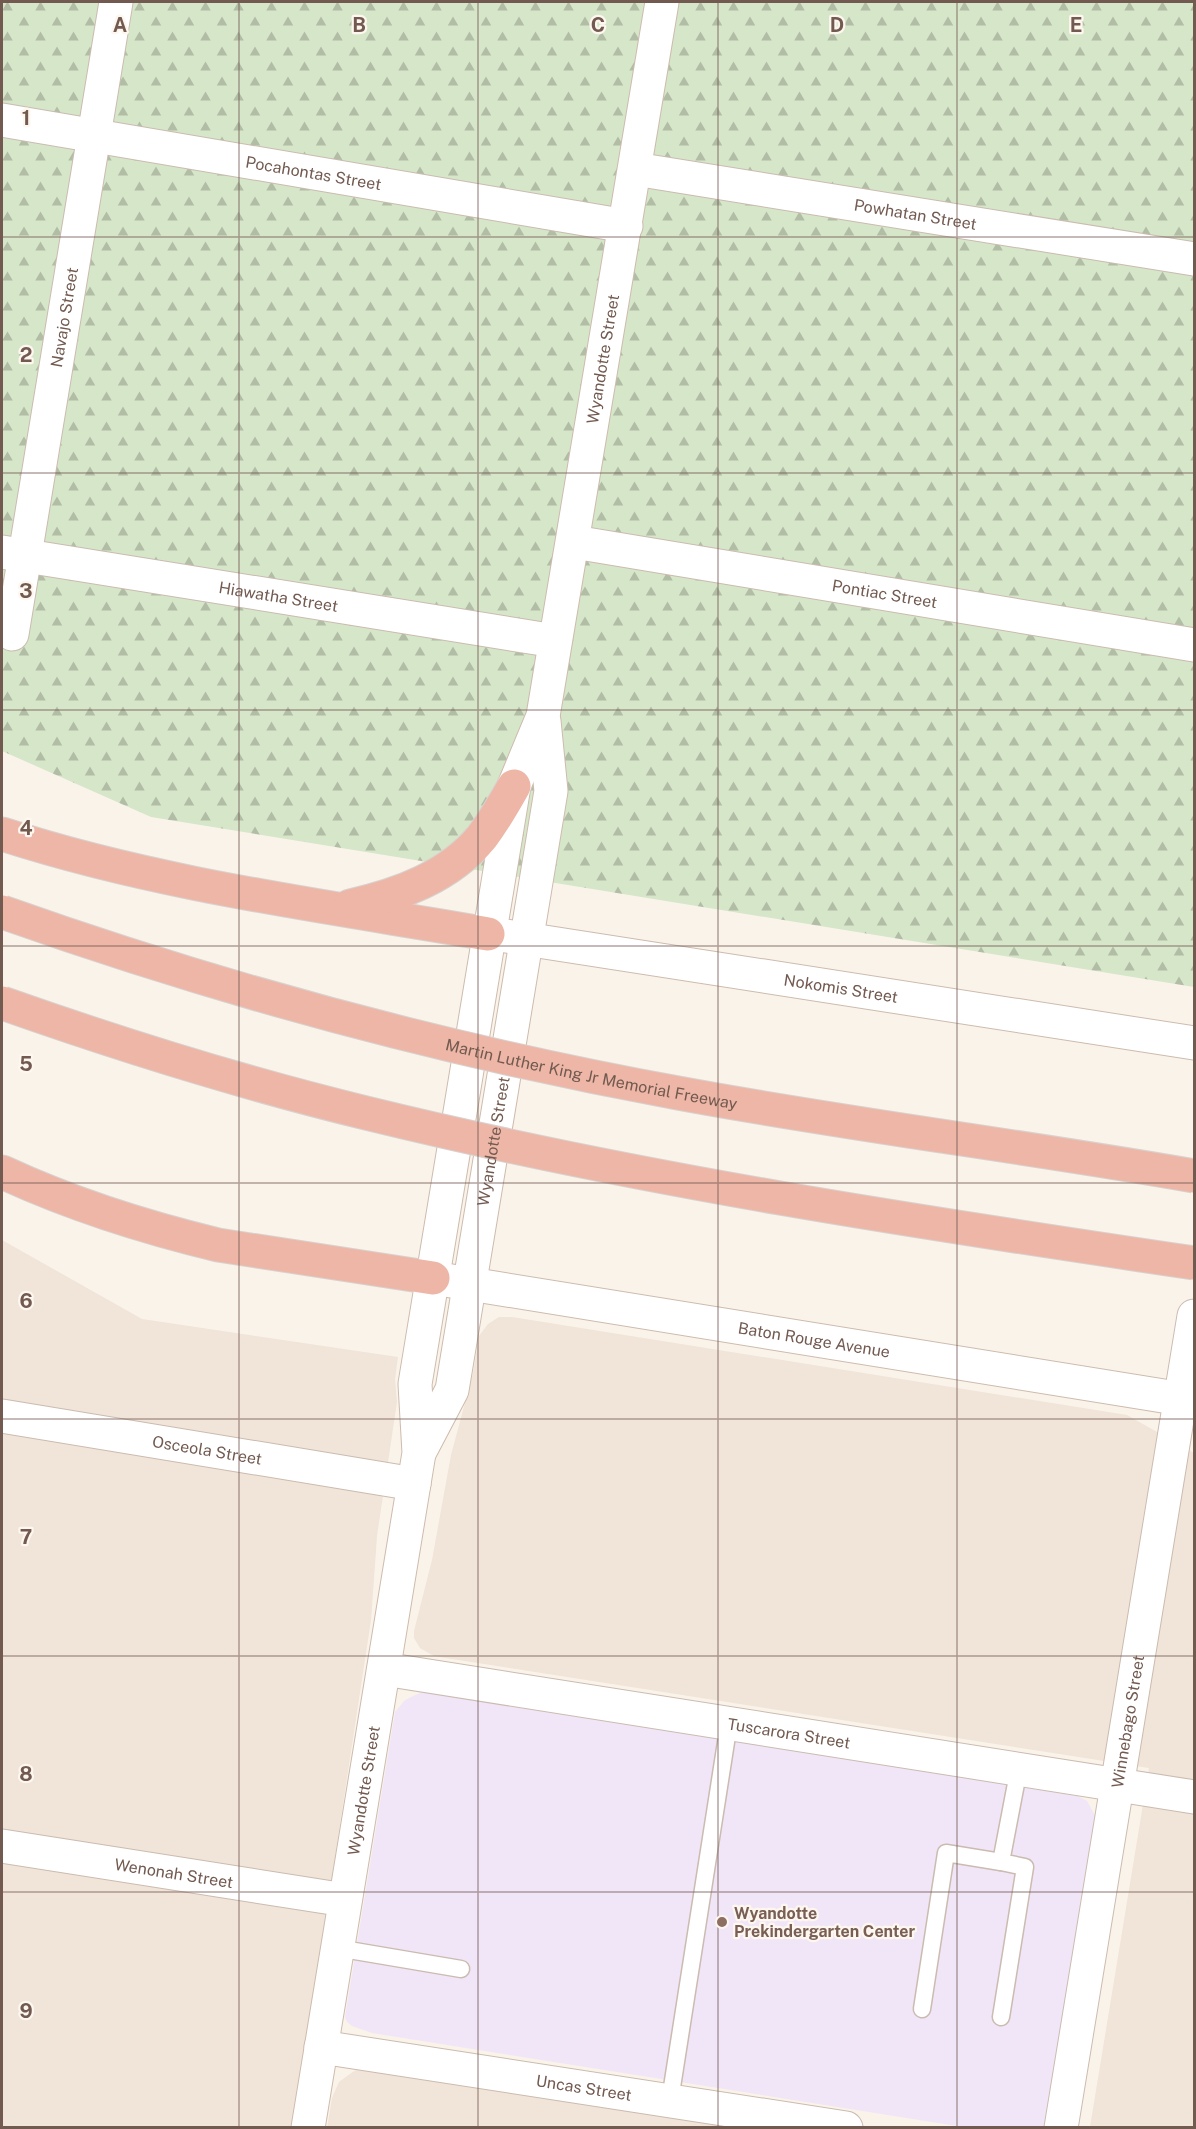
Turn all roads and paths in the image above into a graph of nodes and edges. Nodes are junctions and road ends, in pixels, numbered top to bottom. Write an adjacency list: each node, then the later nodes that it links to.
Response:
1 (116, 2): 4 (street, Navajo Street)
2 (662, 2): 5 (street, Wyandotte Street)
3 (2, 120): 4 (street, Pocahontas Street)
4 (94, 135): 6 (street, Pocahontas Street); 9 (street, Navajo Street)
5 (635, 170): 6 (street, Wyandotte Street); 7 (street, Powhatan Street)
6 (626, 226): 8 (street, Wyandotte Street)
7 (1194, 259)
8 (574, 542): 11 (street, Wyandotte Street); 12 (street, Pontiac Street)
9 (13, 554): 10 (street, Navajo Street); 11 (street, Hiawatha Street)
10 (12, 634)
11 (555, 641): 13 (street, Wyandotte Street)
12 (1194, 645)
13 (543, 716): 14 (street, Wyandotte Street); 19 (street, Wyandotte Street)
14 (514, 786): 16 (highway); 18 (street, Wyandotte Street)
15 (2, 834): 16 (highway)
16 (340, 909): 18 (highway)
17 (2, 912): 23 (highway, Martin Luther King Jr Memorial Freeway, bridge)
18 (488, 934): 19 (street, Nokomis Street); 25 (street, Wyandotte Street)
19 (526, 939): 21 (street, Nokomis Street); 26 (street, Wyandotte Street)
20 (2, 1003): 24 (highway, bridge)
21 (1194, 1043)
22 (2, 1172): 25 (highway)
23 (1194, 1176)
24 (1194, 1263)
25 (433, 1278): 26 (street, Baton Rouge Avenue); 30 (street, Wyandotte Street)
26 (470, 1285): 28 (street, Baton Rouge Avenue); 30 (street, Wyandotte Street)
27 (1194, 1316): 28 (street, Winnebago Street)
28 (1188, 1400): 35 (street, Winnebago Street)
29 (2, 1416): 31 (street, Osceola Street)
30 (420, 1453): 31 (street, Wyandotte Street)
31 (414, 1484): 32 (street, Wyandotte Street)
32 (384, 1669): 33 (street, Tuscarora Street); 39 (street, Wyandotte Street)
33 (729, 1723): 34 (street, Tuscarora Street); 45 (lane)
34 (1019, 1768): 35 (street, Tuscarora Street); 38 (lane)
35 (1119, 1784): 36 (street, Tuscarora Street); 48 (street, Winnebago Street)
36 (1194, 1797)
37 (2, 1846): 39 (street, Wenonah Street)
38 (1001, 1862): 42 (lane); 43 (lane)
39 (345, 1900): 40 (street, Wyandotte Street)
40 (337, 1948): 41 (lane); 44 (street, Wyandotte Street)
41 (460, 1969)
42 (922, 2009)
43 (1001, 2016)
44 (321, 2047): 45 (street, Uncas Street); 46 (street, Wyandotte Street)
45 (670, 2100): 47 (street, Uncas Street)
46 (308, 2127)
47 (846, 2127)
48 (1061, 2127)

